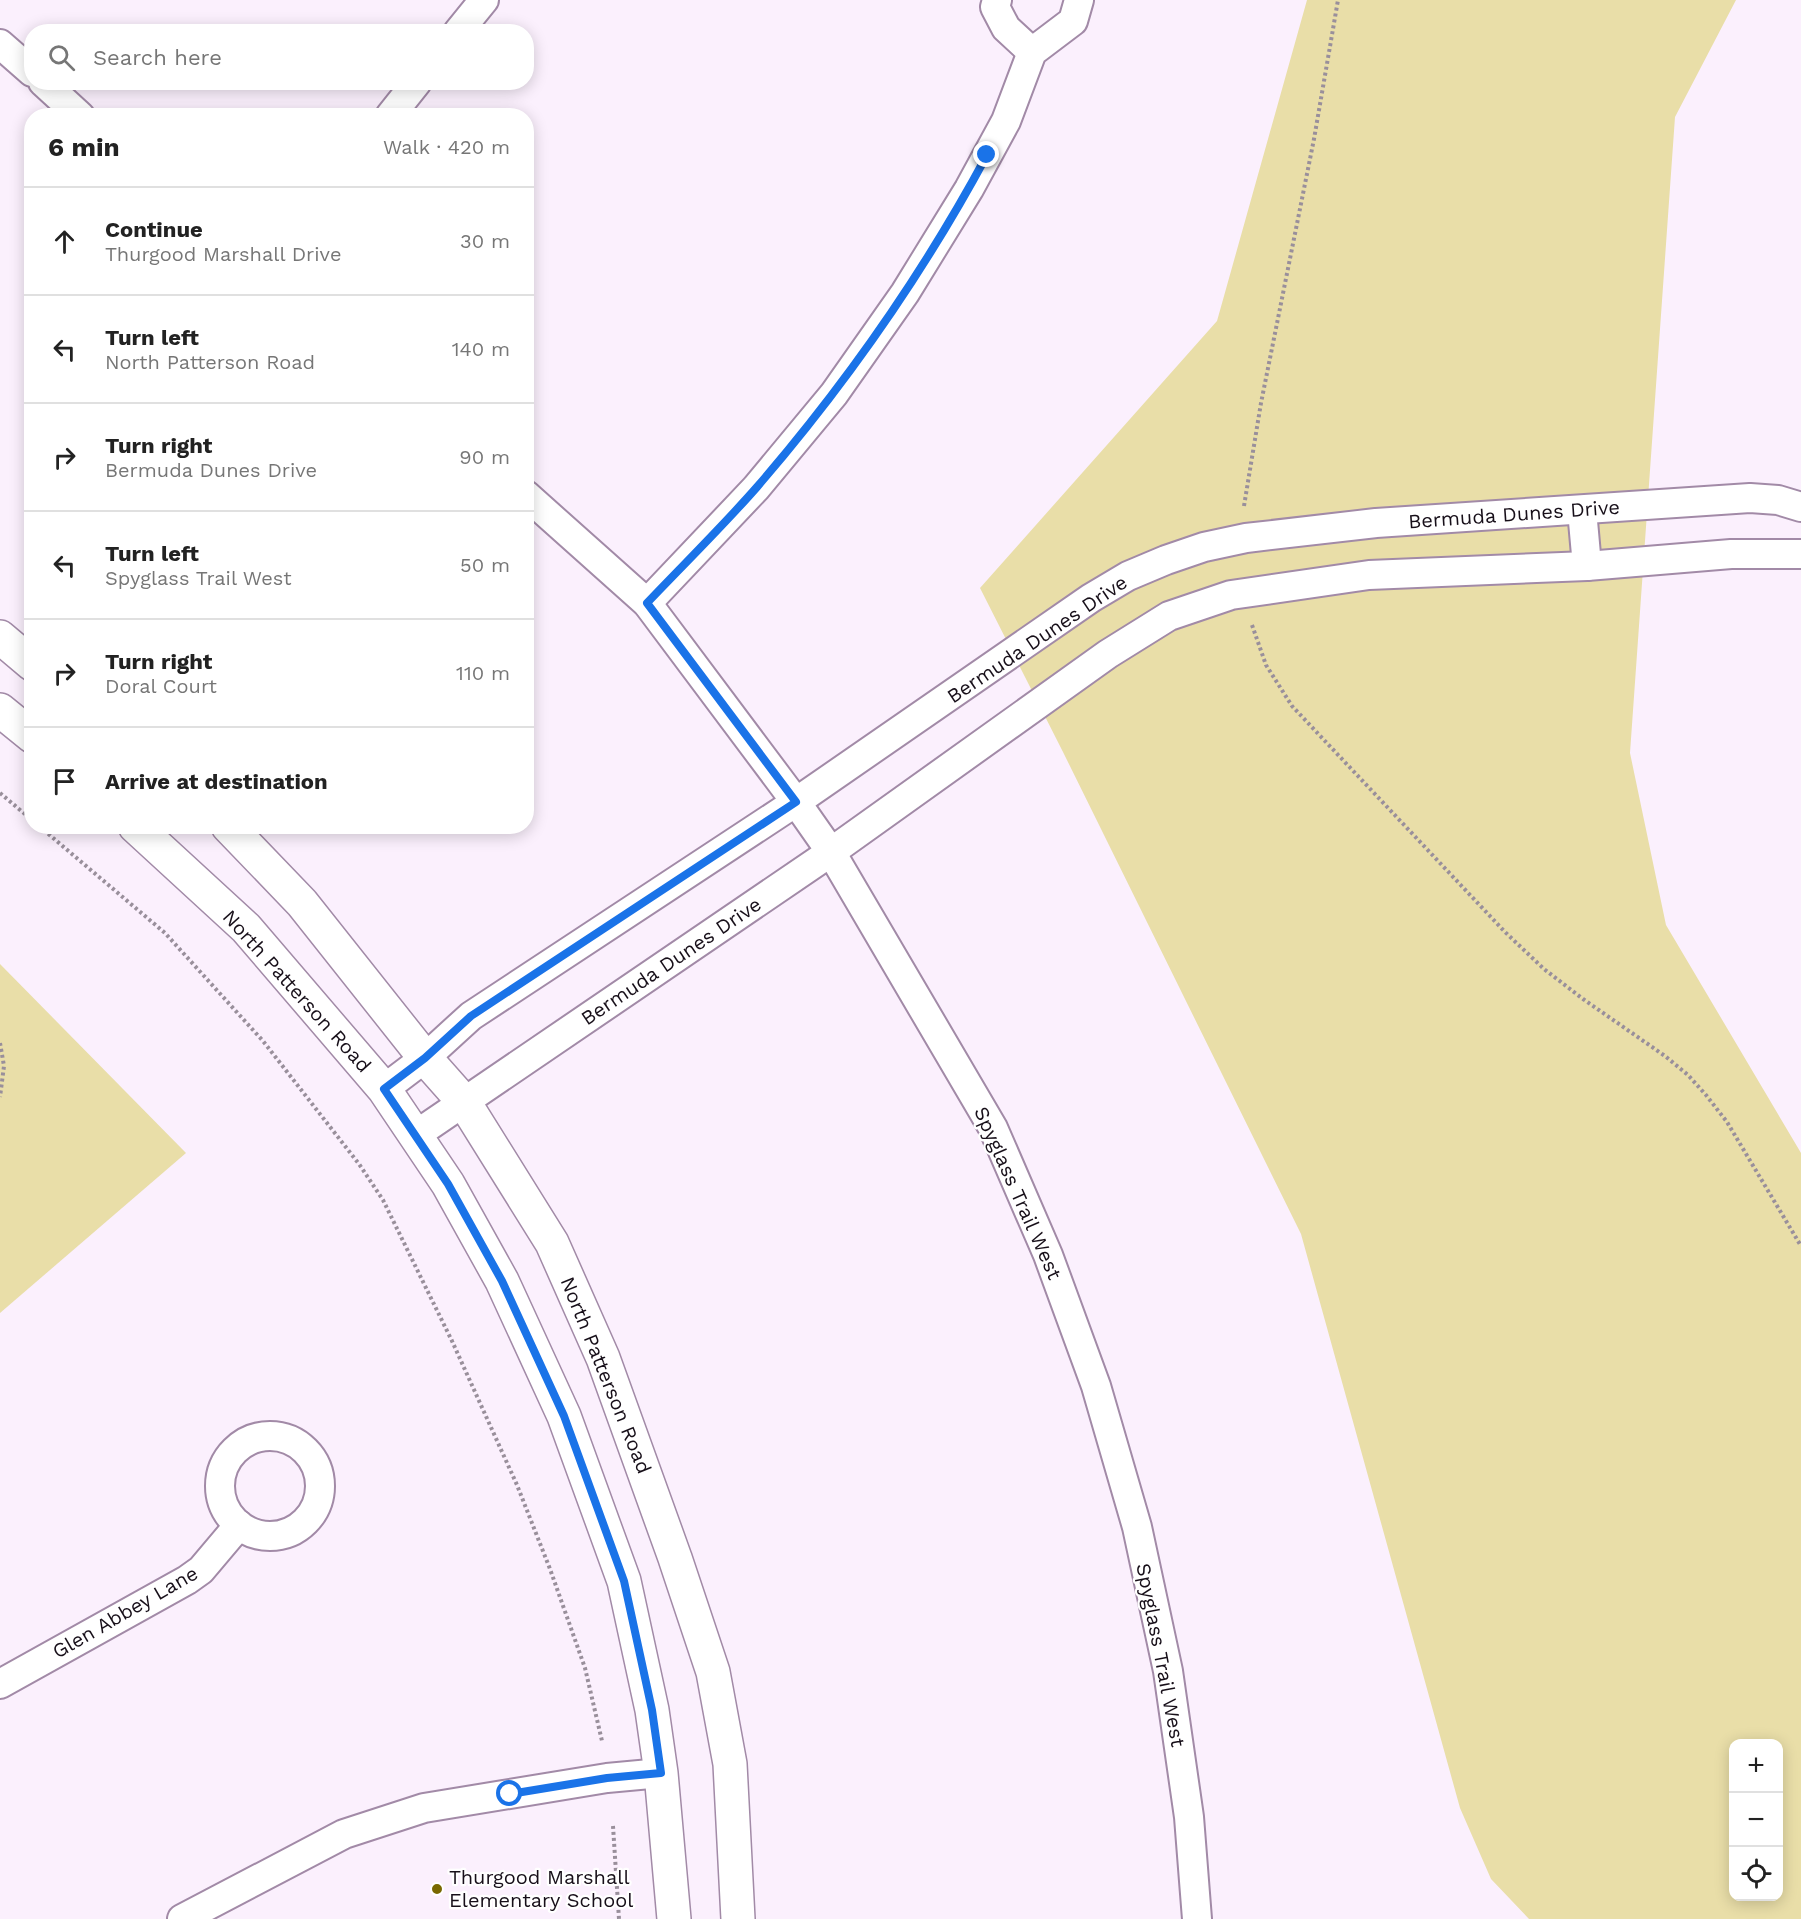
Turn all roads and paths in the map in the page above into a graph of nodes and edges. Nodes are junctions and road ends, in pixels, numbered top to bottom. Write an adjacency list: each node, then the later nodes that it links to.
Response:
1 (484, 0): 5 (street)
2 (997, 0): 7 (street)
3 (1079, 0): 7 (street)
4 (1338, 0): 16 (path)
5 (464, 24)
6 (0, 44): 8 (street)
7 (1032, 52): 20 (street)
8 (24, 65)
9 (52, 90): 11 (street)
10 (411, 90): 12 (street)
11 (71, 108)
12 (396, 108)
13 (534, 502): 20 (street, Spyglass Trail West)
14 (1801, 507): 15 (street, Bermuda Dunes Drive)
15 (1582, 510): 16 (street, Bermuda Dunes Drive); 18 (street)
16 (1246, 538): 26 (street, Bermuda Dunes Drive)
17 (1801, 554): 18 (street, Bermuda Dunes Drive)
18 (1587, 566): 19 (street, Bermuda Dunes Drive)
19 (1251, 592): 31 (street, Bermuda Dunes Drive); 38 (path)
20 (647, 603): 26 (street, Spyglass Trail West)
21 (0, 637): 22 (street)
22 (24, 656)
23 (0, 710): 24 (street)
24 (24, 730)
25 (0, 793): 27 (path)
26 (796, 802): 31 (street, Spyglass Trail West); 33 (street, Bermuda Dunes Drive)
27 (24, 813)
28 (48, 834): 41 (path)
29 (144, 834): 34 (street, North Patterson Road)
30 (236, 834): 33 (street, North Patterson Road)
31 (831, 852): 36 (street, Bermuda Dunes Drive); 48 (street, Spyglass Trail West)
32 (0, 1043): 35 (path)
33 (425, 1058): 34 (street, Bermuda Dunes Drive); 36 (street, North Patterson Road)
34 (384, 1089): 37 (street, North Patterson Road)
35 (0, 1097)
36 (464, 1102): 37 (street, Bermuda Dunes Drive); 47 (street, North Patterson Road)
37 (417, 1134): 42 (street, North Patterson Road)
38 (1801, 1246)
39 (239, 1526): 40 (street, Glen Abbey Lane)
40 (0, 1684)
41 (602, 1741)
42 (661, 1773): 44 (street); 46 (street, North Patterson Road)
43 (613, 1826): 45 (path)
44 (182, 1919)
45 (619, 1919)
46 (674, 1919)
47 (738, 1919)
48 (1197, 1919)

